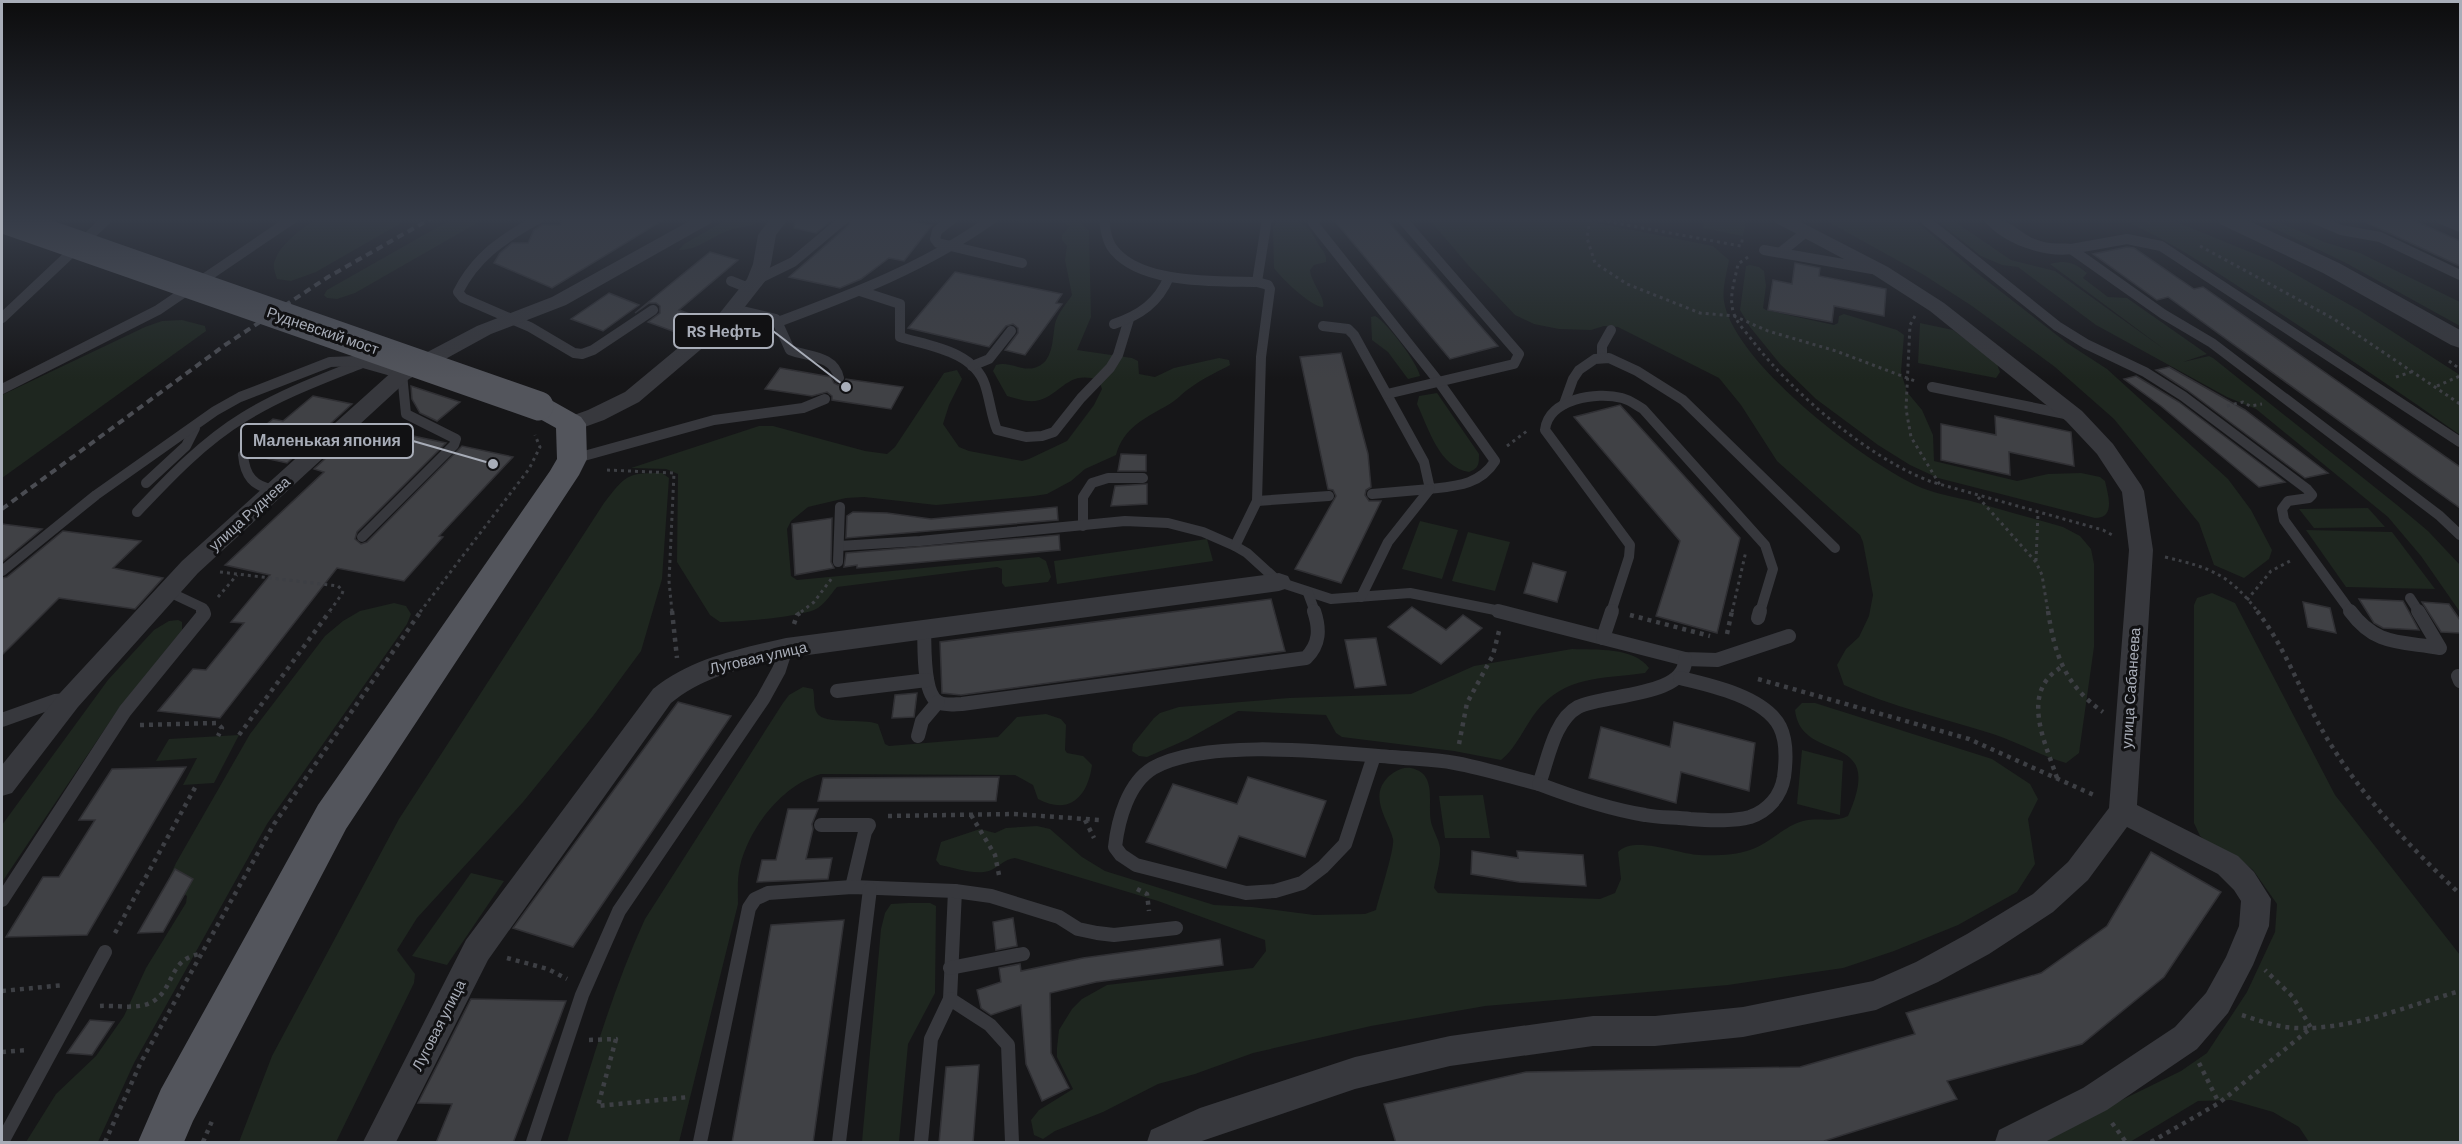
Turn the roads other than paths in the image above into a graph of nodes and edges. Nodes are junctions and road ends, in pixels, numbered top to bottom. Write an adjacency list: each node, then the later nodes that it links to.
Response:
1 (50, 272): 25 (lane)
2 (140, 272): 47 (main road, Рудневский мост, bridge)
3 (215, 272): 41 (lane)
4 (467, 272): 27 (lane)
5 (610, 272): 27 (street, улица Руднева)
6 (759, 272): 21 (street)
7 (777, 272): 21 (lane)
8 (898, 272): 22 (lane)
9 (1145, 272): 18 (lane)
10 (1259, 272): 20 (lane)
11 (1352, 272): 39 (lane)
12 (1449, 272): 39 (lane)
13 (1883, 272): 45 (street, улица Сабанеева)
14 (1990, 272): 71 (lane)
15 (2104, 272): 60 (lane)
16 (2201, 272): 48 (lane)
17 (2339, 272): 33 (street)
18 (1168, 277): 20 (lane); 26 (lane)
19 (730, 281): 21 (lane)
20 (1257, 282): 56 (lane)
21 (754, 284): 23 (street)
22 (860, 291): 28 (lane); 36 (lane)
23 (734, 309): 28 (lane); 47 (street)
24 (653, 310): 27 (lane)
25 (2, 318)
26 (1129, 319): 29 (lane); 36 (lane)
27 (509, 320): 37 (street, улица Руднева)
28 (778, 322): 38 (lane)
29 (1114, 324)
30 (1323, 326): 42 (lane)
31 (1611, 330): 34 (lane)
32 (1011, 331): 36 (lane)
33 (2460, 340)
34 (1602, 358): 44 (lane); 64 (lane)
35 (363, 363): 37 (lane); 46 (lane); 58 (lane)
36 (972, 366)
37 (402, 374): 53 (street, улица Руднева); 61 (lane)
38 (839, 378)
39 (1439, 382): 42 (lane); 52 (lane)
40 (1932, 387): 45 (lane)
41 (2, 388)
42 (1387, 394): 52 (lane)
43 (825, 399): 47 (lane)
44 (1564, 404): 72 (lane); 75 (lane)
45 (2074, 416): 88 (street, улица Сабанеева)
46 (197, 424): 51 (lane); 66 (lane)
47 (562, 438): 100 (main road)
48 (2460, 442)
49 (243, 455): 53 (lane)
50 (1143, 478): 59 (lane)
51 (146, 483)
52 (1430, 489): 54 (lane); 70 (lane)
53 (274, 490): 68 (street, улица Руднева)
54 (1372, 494)
55 (1329, 496): 56 (lane)
56 (1257, 501): 63 (lane)
57 (840, 507): 62 (lane)
58 (137, 512)
59 (1083, 526): 62 (lane); 63 (lane)
60 (2460, 535)
61 (362, 537)
62 (839, 546): 65 (lane)
63 (1235, 546): 67 (lane)
64 (1835, 549)
65 (838, 561)
66 (2, 571)
67 (1279, 582): 69 (lane); 73 (street, Луговая улица)
68 (167, 591): 81 (street, улица Руднева); 93 (lane)
69 (1308, 593): 70 (lane); 82 (lane)
70 (1361, 597): 75 (lane)
71 (2410, 598)
72 (1758, 618)
73 (924, 629): 76 (street, Луговая улица); 79 (lane)
74 (1789, 636): 77 (lane)
75 (1603, 638): 77 (lane)
76 (786, 648): 101 (street, Луговая улица); 102 (lane)
77 (1685, 659): 78 (lane)
78 (1680, 678): 86 (lane); 86 (lane)
79 (927, 680): 80 (lane); 82 (lane)
80 (837, 691)
81 (69, 700): 83 (lane); 87 (street, улица Руднева)
82 (938, 702): 84 (lane)
83 (2, 720)
84 (918, 736)
85 (1374, 756): 85 (lane); 86 (lane)
86 (1539, 784)
87 (2, 785)
88 (2123, 811): 107 (street); 108 (street)
89 (821, 825): 90 (lane)
90 (852, 887): 91 (lane); 103 (lane)
91 (870, 889): 92 (lane); 104 (lane)
92 (955, 891): 94 (lane); 97 (lane)
93 (2, 900)
94 (1176, 928)
95 (105, 952): 99 (lane)
96 (1023, 954): 97 (lane)
97 (950, 968): 98 (lane)
98 (950, 999): 105 (lane); 106 (lane)
99 (2, 1143)
100 (161, 1143)
101 (379, 1143)
102 (533, 1143)
103 (700, 1143)
104 (839, 1143)
105 (921, 1143)
106 (1012, 1143)
107 (1163, 1143)
108 (2012, 1143)

